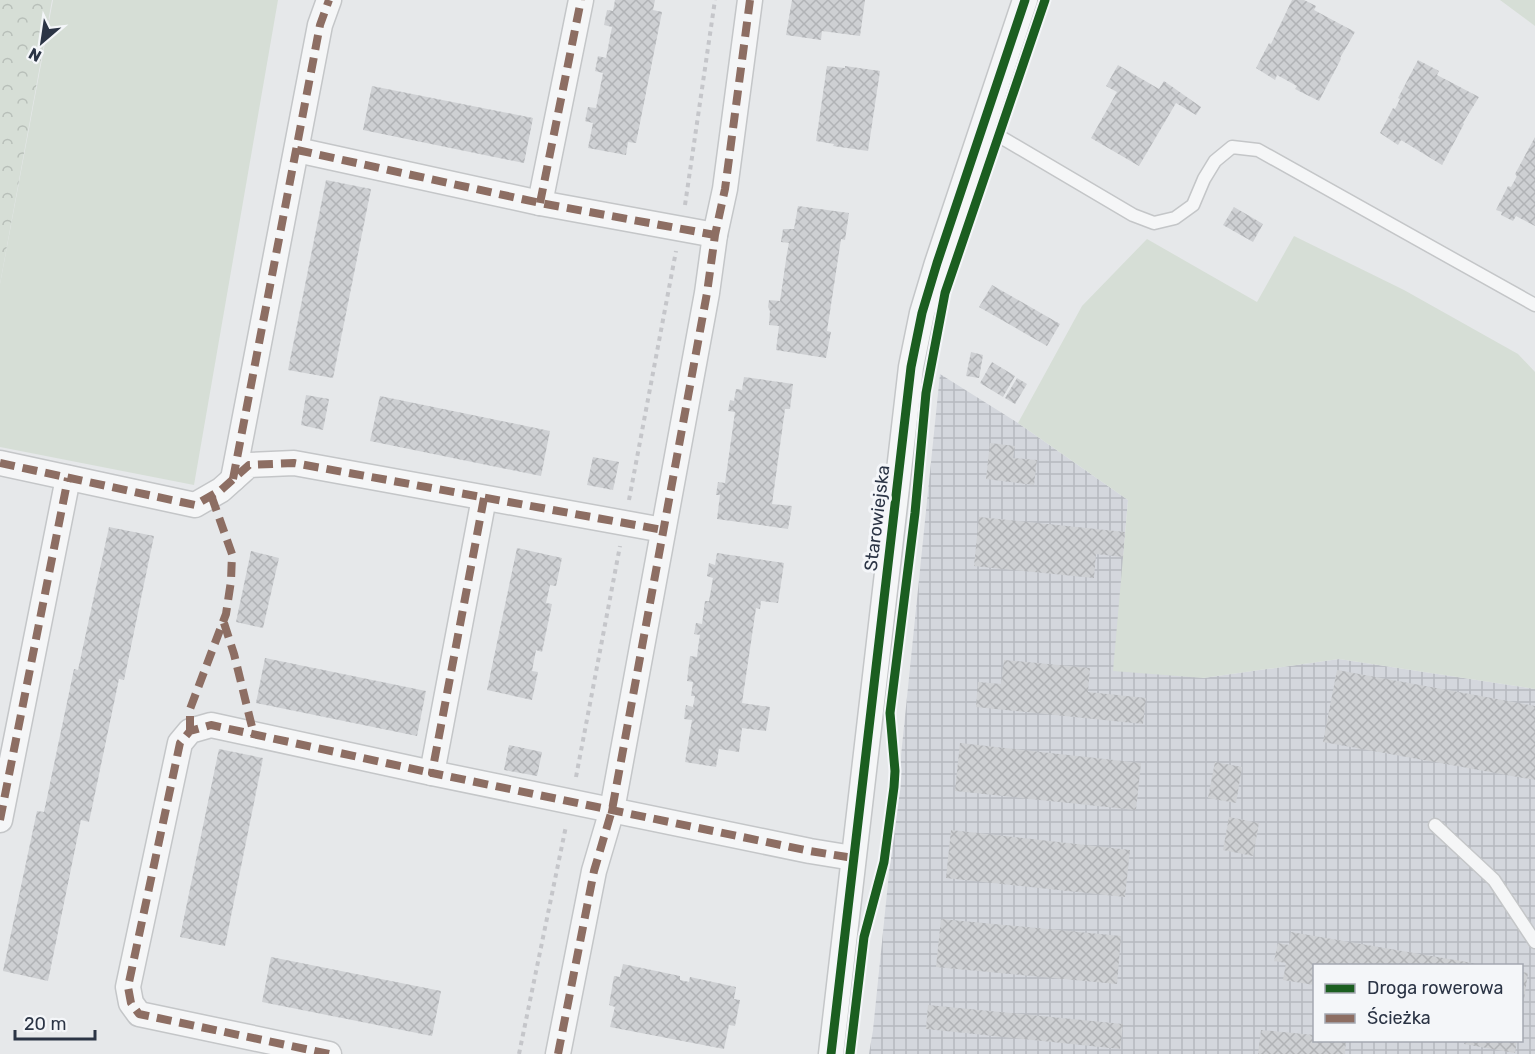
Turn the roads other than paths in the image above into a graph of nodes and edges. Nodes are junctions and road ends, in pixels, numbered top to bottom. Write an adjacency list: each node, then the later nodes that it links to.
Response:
1 (329, 0): 6 (street)
2 (580, 0): 7 (street)
3 (750, 0): 8 (street)
4 (1025, 0): 5 (street, Starowiejska)
5 (982, 126): 9 (lane); 19 (street, Starowiejska)
6 (297, 150): 7 (street); 12 (street)
7 (540, 203): 8 (street)
8 (715, 235): 14 (street)
9 (1535, 305)
10 (0, 463): 11 (street)
11 (68, 478): 12 (street); 17 (street)
12 (233, 479): 13 (street)
13 (484, 498): 14 (street); 15 (street)
14 (663, 530): 16 (street)
15 (432, 773): 16 (street); 21 (street)
16 (612, 810): 19 (street); 22 (street)
17 (0, 820)
18 (1435, 825): 20 (lane)
19 (854, 858): 23 (street, Starowiejska)
20 (1535, 942)
21 (329, 1054)
22 (558, 1054)
23 (831, 1054)

